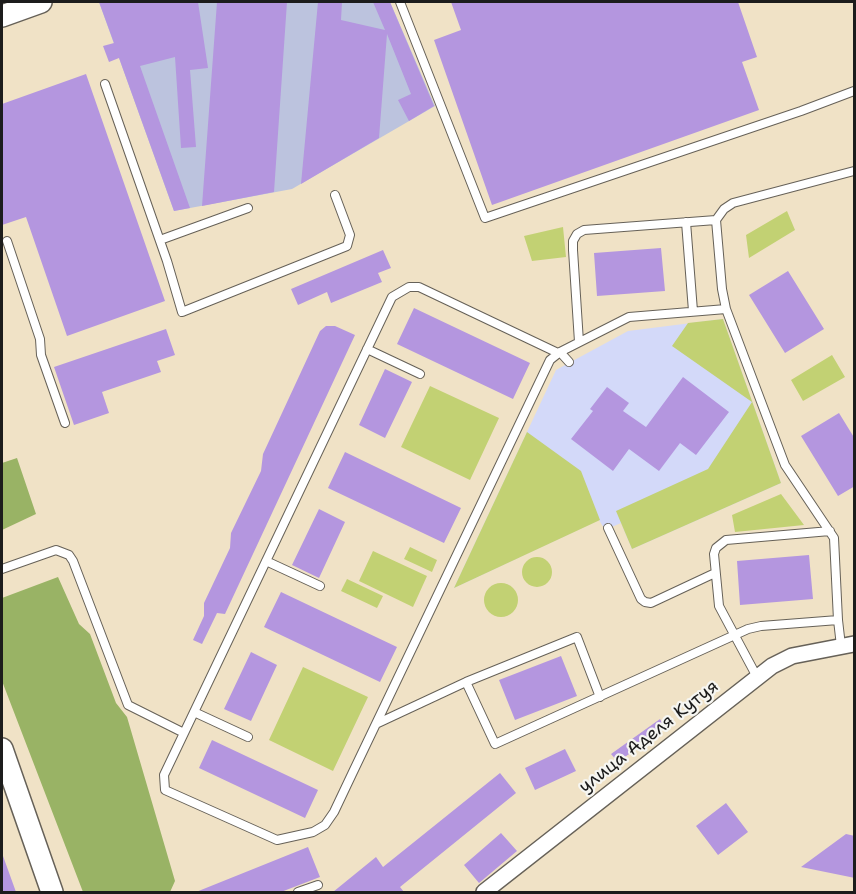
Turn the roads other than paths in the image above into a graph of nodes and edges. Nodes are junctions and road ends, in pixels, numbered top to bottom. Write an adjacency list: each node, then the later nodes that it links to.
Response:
1 (41, 2): 3 (street)
2 (400, 2): 5 (lane)
3 (2, 16)
4 (105, 84): 11 (lane)
5 (855, 91)
6 (855, 171): 9 (lane)
7 (335, 195): 11 (lane)
8 (248, 208): 11 (lane)
9 (716, 220): 10 (lane); 13 (lane)
10 (686, 222): 14 (lane); 15 (lane)
11 (160, 240)
12 (7, 241): 20 (lane)
13 (726, 309): 14 (lane); 22 (lane)
14 (693, 311): 15 (lane)
15 (579, 342): 17 (lane)
16 (367, 349): 17 (lane); 19 (lane); 23 (lane)
17 (559, 352): 18 (lane); 34 (lane)
18 (569, 362)
19 (420, 374)
20 (65, 423)
21 (608, 528): 25 (lane)
22 (830, 531): 25 (lane); 27 (lane)
23 (266, 561): 26 (lane); 33 (lane)
24 (2, 569): 35 (lane)
25 (715, 573): 28 (lane)
26 (320, 586)
27 (838, 620): 28 (lane); 29 (lane)
28 (734, 636): 30 (lane); 32 (lane)
29 (848, 645): 30 (street, улица Аделя Кутуя)
30 (757, 677): 41 (street, улица Аделя Кутуя)
31 (466, 682): 32 (lane); 32 (lane); 34 (lane)
32 (600, 697)
33 (195, 712): 35 (lane); 36 (lane)
34 (376, 724): 35 (lane)
35 (184, 733)
36 (248, 737)
37 (2, 749): 39 (street)
38 (318, 885): 40 (lane)
39 (52, 892)
40 (297, 892)
41 (484, 892)

